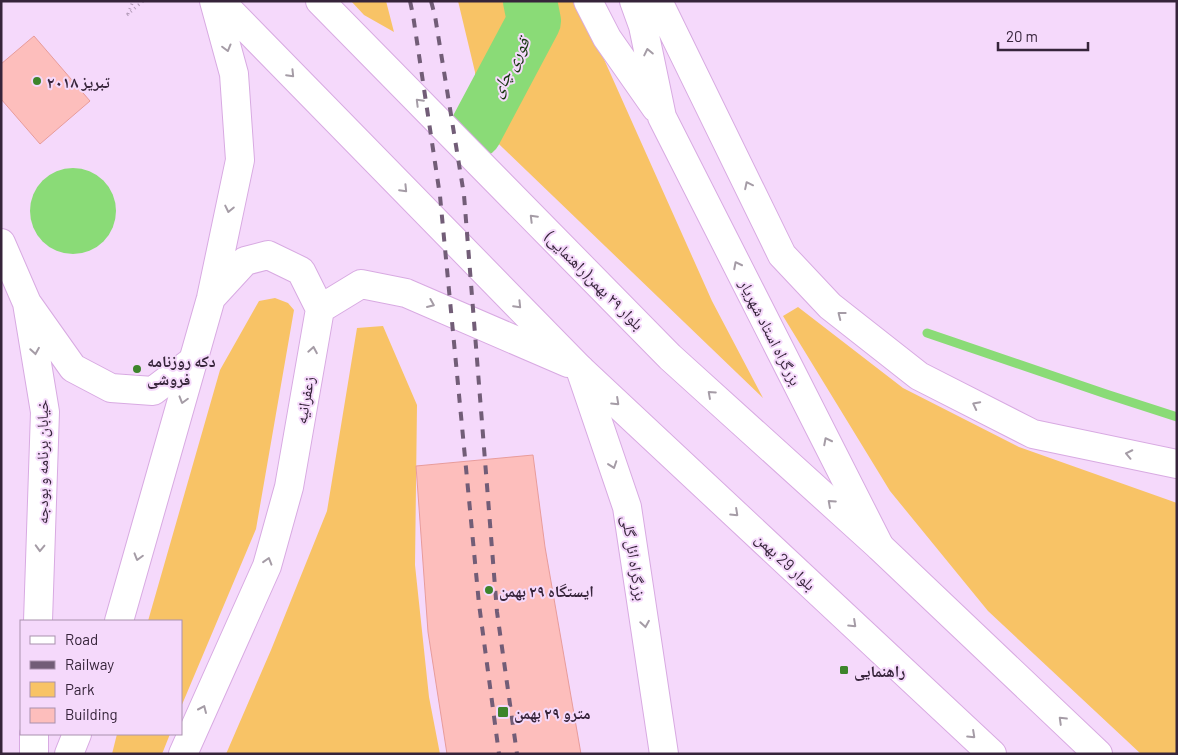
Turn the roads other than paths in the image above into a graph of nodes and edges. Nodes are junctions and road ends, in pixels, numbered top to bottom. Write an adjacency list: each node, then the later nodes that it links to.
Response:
1 (214, 1): 9 (main road, one-way to 9)
2 (220, 1): 13 (main road, one-way to 13)
3 (320, 1): 15 (main road, بلوار ٢٩ بهمن(راهنمایی), one-way to 3)
4 (588, 1): 7 (main road, بزرگراه استاد شهریار)
5 (634, 1): 7 (main road, بزرگراه استاد شهریار, one-way to 5)
6 (658, 1): 14 (main road, one-way to 6)
7 (662, 117): 15 (main road, بزرگراه استاد شهریار, one-way to 7)
8 (1, 243): 10 (main road, خیابان برنامه و بودجه)
9 (211, 298): 11 (main road); 12 (main road)
10 (27, 303): 12 (main road, خیابان برنامه و بودجه); 16 (main road, خیابان برنامه و بودجه, one-way to 16)
11 (320, 309): 13 (main road, one-way to 13); 22 (main road, زعفرانیه, one-way to 11)
12 (194, 360): 17 (main road, one-way to 17)
13 (580, 369): 23 (main road, بزرگراه ائل گلی, one-way to 23); 24 (main road, بلوار 29 بهمن, one-way to 24)
14 (1177, 464)
15 (880, 547): 25 (main road, one-way to 15)
16 (38, 620)
17 (119, 620)
18 (34, 735): 20 (main road)
19 (77, 735): 21 (main road)
20 (34, 754)
21 (69, 754)
22 (183, 754)
23 (664, 754)
24 (992, 754)
25 (1098, 754)

